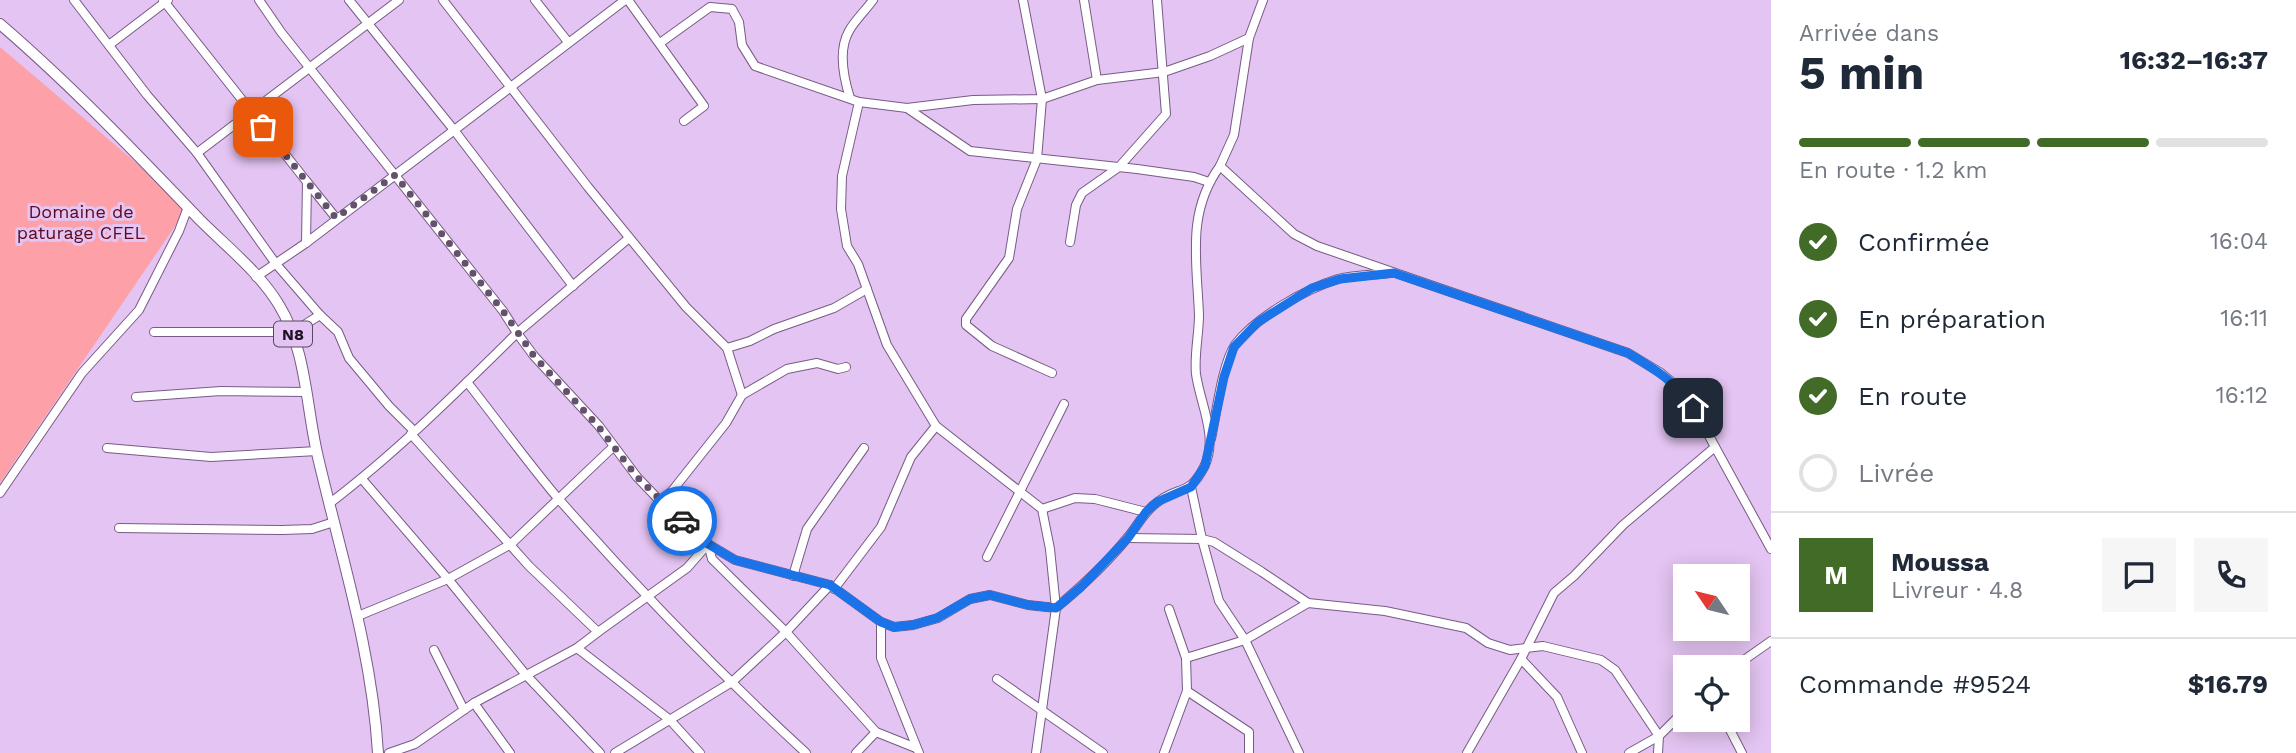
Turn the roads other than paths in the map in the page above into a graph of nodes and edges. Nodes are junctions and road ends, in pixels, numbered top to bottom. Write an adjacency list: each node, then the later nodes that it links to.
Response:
1 (74, 0): 19 (street)
2 (259, 0): 20 (street)
3 (349, 0): 14 (street)
4 (399, 0): 14 (street)
5 (443, 0): 23 (street)
6 (535, 0): 17 (street)
7 (626, 0): 17 (street); 18 (street)
8 (873, 0): 25 (street)
9 (1023, 0): 24 (street)
10 (1084, 0): 22 (street)
11 (1157, 0): 21 (street)
12 (1263, 0): 16 (street)
13 (165, 1): 19 (street); 27 (street)
14 (367, 22): 20 (street); 29 (street)
15 (0, 24): 37 (main road, N8)
16 (1249, 38): 21 (street); 32 (street)
17 (568, 42): 23 (street)
18 (660, 43): 25 (street); 28 (street)
19 (109, 46): 30 (street)
20 (311, 68): 27 (street); 34 (street)
21 (1164, 72): 22 (street); 33 (street)
22 (1097, 80): 24 (street)
23 (511, 86): 29 (street); 39 (street)
24 (1042, 99): 26 (street); 31 (street)
25 (854, 100): 26 (street); 46 (street)
26 (907, 108): 31 (street)
27 (251, 111): 30 (street); 35 (street)
28 (684, 121)
29 (454, 130): 34 (street); 45 (street)
30 (198, 153): 42 (street)
31 (1037, 159): 33 (street); 53 (street)
32 (1220, 166): 36 (street); 43 (street)
33 (1119, 167): 36 (street); 40 (street)
34 (395, 175): 38 (street); 50 (street)
35 (307, 182): 38 (street); 41 (street)
36 (1209, 182): 65 (street)
37 (188, 207): 44 (main road, N8); 69 (street)
38 (336, 218): 41 (street)
39 (629, 238): 45 (street); 51 (street)
40 (1070, 242)
41 (306, 243): 42 (street)
42 (276, 264): 44 (street); 47 (street)
43 (1394, 273): 62 (street); 65 (street)
44 (256, 277): 49 (main road, N8)
45 (573, 286): 50 (street)
46 (867, 289): 51 (street); 59 (street)
47 (320, 315): 49 (street); 60 (street)
48 (153, 332): 49 (street)
49 (293, 332): 55 (main road, N8)
50 (517, 333): 54 (street); 61 (street)
51 (727, 348): 56 (street)
52 (846, 368): 56 (street)
53 (1052, 373)
54 (467, 382): 60 (street); 71 (street)
55 (307, 392): 57 (street); 66 (main road, N8)
56 (742, 395): 72 (street)
57 (136, 397)
58 (1064, 404): 70 (street)
59 (936, 426): 70 (street); 86 (street)
60 (412, 433): 67 (street); 80 (street)
61 (613, 447): 71 (street); 72 (street)
62 (1715, 447): 82 (street); 98 (street)
63 (107, 448): 66 (street)
64 (864, 448): 84 (street)
65 (1210, 448): 68 (street)
66 (317, 452): 73 (main road, N8)
67 (362, 479): 73 (street); 85 (street)
68 (1191, 487): 75 (street); 79 (street)
69 (0, 492)
70 (1018, 492): 74 (street); 83 (street)
71 (559, 499): 80 (street); 87 (street)
72 (660, 502): 81 (street)
73 (330, 503): 76 (main road, N8)
74 (1042, 509): 75 (street); 89 (street)
75 (1146, 512): 78 (street)
76 (334, 522): 77 (street); 91 (main road, N8)
77 (118, 528)
78 (1128, 538): 79 (street); 89 (street)
79 (1202, 539): 88 (street); 95 (street)
80 (511, 544): 85 (street); 93 (street)
81 (708, 544): 84 (street); 87 (street); 94 (street)
82 (1771, 549)
83 (987, 557)
84 (793, 576): 86 (street)
85 (448, 579): 91 (street); 103 (street)
86 (832, 587): 92 (street); 94 (street)
87 (648, 597): 93 (street); 105 (street)
88 (1308, 603): 95 (street); 98 (street)
89 (1056, 608): 92 (street); 109 (street)
90 (1169, 609): 101 (street)
91 (358, 616): 117 (main road, N8)
92 (881, 622): 116 (street)
93 (598, 632): 97 (street)
94 (786, 632): 105 (street); 112 (street)
95 (1245, 640): 101 (street); 130 (street)
96 (1771, 641): 100 (street)
97 (576, 648): 103 (street); 110 (street)
98 (1526, 648): 102 (street); 114 (street)
99 (434, 650): 108 (street)
100 (1750, 656)
101 (1186, 658): 106 (street)
102 (1521, 659): 131 (street); 132 (street)
103 (526, 675): 107 (street); 121 (street)
104 (997, 679): 109 (street)
105 (732, 682): 110 (street); 124 (street)
106 (1187, 691): 128 (street); 129 (street)
107 (474, 703): 108 (street); 120 (street)
108 (464, 710): 115 (street)
109 (1041, 710): 126 (street); 127 (street)
110 (670, 720): 122 (street); 123 (street)
111 (1673, 722): 114 (street)
112 (876, 732): 116 (street); 125 (street)
113 (1731, 732): 135 (street)
114 (1659, 736): 133 (street); 134 (street)
115 (415, 744): 118 (street); 119 (street)
116 (918, 750)
117 (378, 753)
118 (389, 753)
119 (423, 753)
120 (510, 753)
121 (600, 753)
122 (615, 753)
123 (699, 753)
124 (806, 753)
125 (856, 753)
126 (1036, 753)
127 (1103, 753)
128 (1164, 753)
129 (1249, 753)
130 (1299, 753)
131 (1467, 753)
132 (1582, 753)
133 (1629, 753)
134 (1658, 753)
135 (1742, 753)

